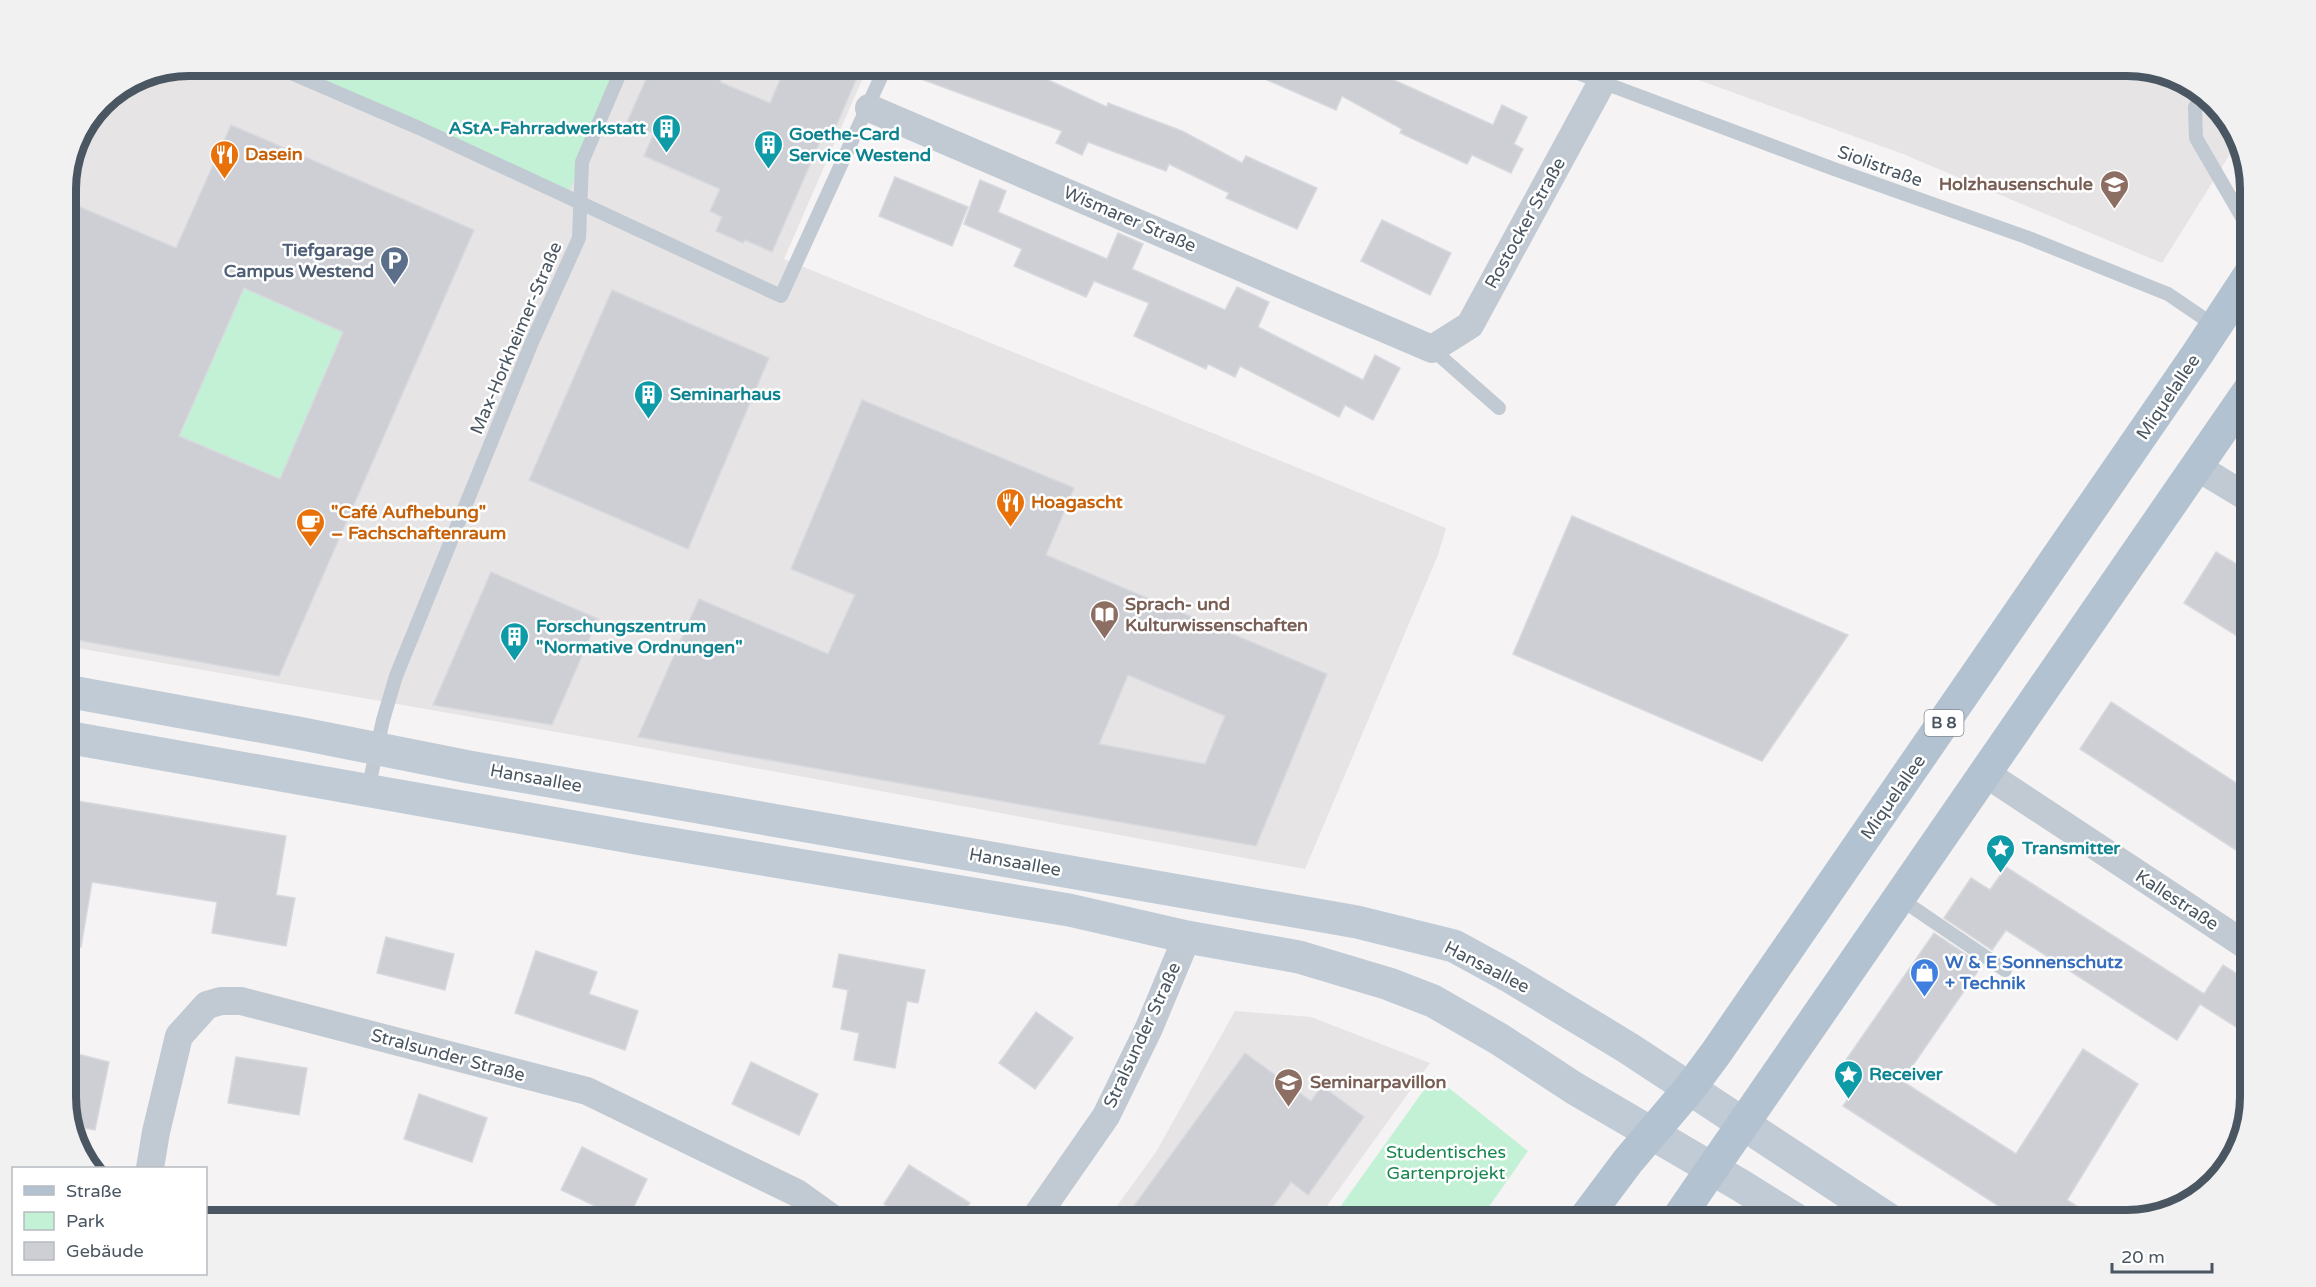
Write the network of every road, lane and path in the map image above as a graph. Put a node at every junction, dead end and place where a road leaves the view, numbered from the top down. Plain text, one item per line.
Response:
1 (1587, 76) edge
2 (300, 77) edge
3 (618, 77) edge
4 (882, 77) edge
5 (1602, 82) junction
6 (2198, 103) edge
7 (869, 108) junction
8 (580, 202) junction
9 (2239, 212) edge
10 (2239, 290) edge
11 (2215, 326) junction
12 (1432, 349) junction
13 (2239, 404) edge
14 (1499, 408) dead end
15 (2196, 466) junction
16 (2239, 492) edge
17 (77, 694) edge
18 (77, 739) edge
19 (376, 749) junction
20 (1985, 773) junction
21 (368, 790) junction
22 (1899, 898) junction
23 (1187, 937) junction
24 (2240, 941) edge
25 (2005, 970) dead end
26 (1690, 1088) junction
27 (1743, 1124) junction
28 (1651, 1133) junction
29 (150, 1167) edge
30 (1712, 1169) junction
31 (821, 1210) edge
32 (1041, 1210) edge
33 (1592, 1210) edge
34 (1684, 1210) edge
35 (1780, 1210) edge
36 (1874, 1210) edge

1 - 5 lane, Siolistraße
2 - 8 lane
3 - 8 lane, Max-Horkheimer-Straße
4 - 7 lane
5 - 11 lane, Siolistraße
5 - 12 street, Rostocker Straße
6 - 9 lane
7 - 8 lane
7 - 12 street, Wismarer Straße
8 - 19 lane, Max-Horkheimer-Straße
10 - 11 main road, Miquelallee / B 8
11 - 26 main road, Miquelallee / B 8
12 - 14 lane
13 - 15 main road
15 - 16 street
15 - 20 main road
17 - 19 main road, Hansaallee
18 - 21 main road, Hansaallee
19 - 21 lane, Max-Horkheimer-Straße
19 - 26 main road, Hansaallee
20 - 22 main road
20 - 24 street, Kallestraße
21 - 23 main road, Hansaallee
22 - 25 lane
22 - 27 main road
23 - 28 main road, Hansaallee
23 - 32 street, Stralsunder Straße
26 - 27 main road, Hansaallee
26 - 28 main road, Miquelallee / B 8
27 - 30 main road
27 - 36 main road, Hansaallee
28 - 30 main road, Hansaallee
28 - 33 main road, Miquelallee / B 8
29 - 31 street, Stralsunder Straße
30 - 34 main road
30 - 35 main road, Hansaallee

